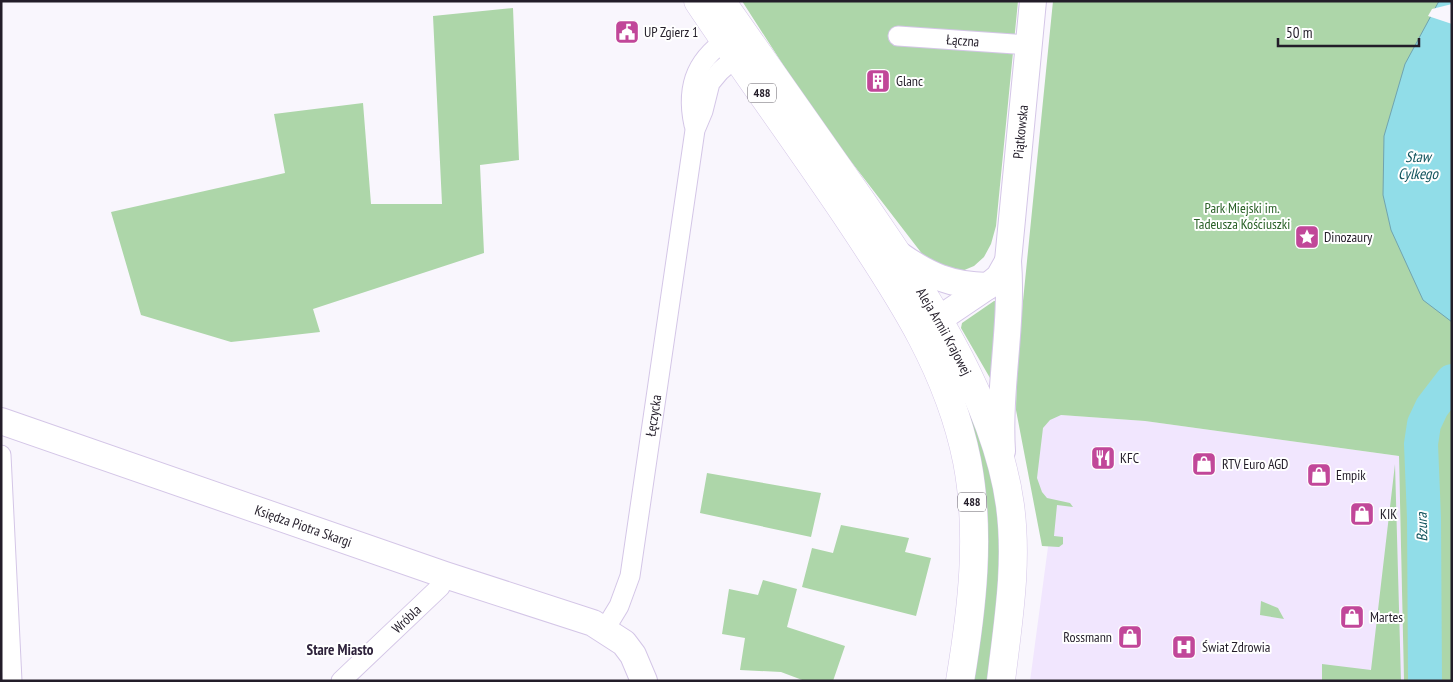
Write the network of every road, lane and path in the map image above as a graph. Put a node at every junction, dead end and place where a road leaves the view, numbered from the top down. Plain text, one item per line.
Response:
1 (698, 1) edge
2 (721, 1) edge
3 (1033, 1) edge
4 (898, 36) dead end
5 (734, 43) junction
6 (1028, 45) junction
7 (898, 254) junction
8 (1008, 261) junction
9 (988, 286) junction
10 (929, 325) junction
11 (1, 421) edge
12 (1, 455) edge
13 (1003, 467) junction
14 (445, 575) junction
15 (605, 629) junction
16 (12, 681) edge
17 (341, 681) edge
18 (644, 681) edge
19 (960, 681) edge
20 (1001, 681) edge

1 - 5 main road, 488
2 - 5 main road, 488
3 - 6 street, Piątkowska
4 - 6 street, Łączna
5 - 7 main road, Aleja Armii Krajowej / 488
5 - 10 main road, Aleja Armii Krajowej / 488
5 - 15 street, Łęczycka
6 - 8 street, Piątkowska
7 - 9 street
7 - 10 main road, Aleja Armii Krajowej / 488
8 - 9 street
8 - 13 street, Piątkowska
9 - 10 street
10 - 13 main road, Aleja Armii Krajowej / 488
10 - 19 main road, Aleja Armii Krajowej / 488
11 - 14 street, Księdza Piotra Skargi
12 - 16 street
13 - 20 main road, Aleja Armii Krajowej / 488
14 - 15 street, Księdza Piotra Skargi
14 - 17 street, Wróbla
15 - 18 street

